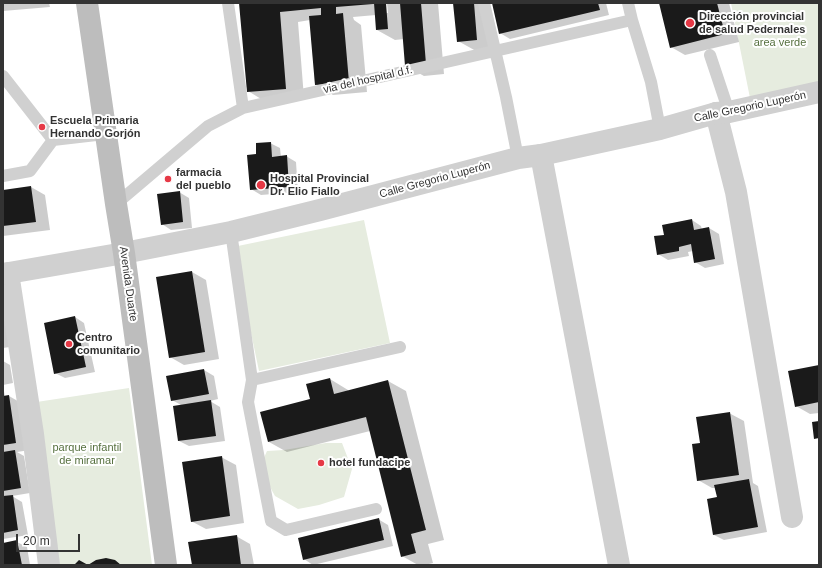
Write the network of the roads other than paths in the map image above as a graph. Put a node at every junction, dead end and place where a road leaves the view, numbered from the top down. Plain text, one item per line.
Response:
1 (87, 3) edge
2 (228, 3) edge
3 (484, 3) edge
4 (628, 3) edge
5 (632, 20) junction
6 (495, 51) junction
7 (710, 55) dead end
8 (3, 76) edge
9 (819, 92) edge
10 (243, 108) junction
11 (722, 113) junction
12 (660, 129) junction
13 (106, 134) junction
14 (53, 140) junction
15 (541, 155) junction
16 (518, 158) junction
17 (3, 176) edge
18 (116, 204) junction
19 (231, 232) junction
20 (124, 253) junction
21 (6, 274) edge
22 (400, 347) dead end
23 (252, 380) junction
24 (376, 509) dead end
25 (792, 517) dead end
26 (49, 565) edge
27 (166, 565) edge
28 (620, 565) edge

1 - 13 main road, Avenida Duarte
2 - 10 lane
3 - 6 lane
4 - 5 lane
5 - 6 lane, via del hospital d.f.
5 - 12 lane
6 - 10 lane, via del hospital d.f.
6 - 16 lane
7 - 11 lane
8 - 14 lane
9 - 11 street, Calle Gregorio Luperón
10 - 18 lane, via del hospital d.f.
11 - 12 street, Calle Gregorio Luperón
11 - 25 street
12 - 15 street, Calle Gregorio Luperón
13 - 14 lane
13 - 18 main road, Avenida Duarte
14 - 17 lane
15 - 16 street, Calle Gregorio Luperón
15 - 28 street
16 - 19 street, Calle Gregorio Luperón
18 - 20 main road, Avenida Duarte
19 - 20 street, Calle Gregorio Luperón
19 - 23 lane
20 - 21 street, Calle Gregorio Luperón
20 - 27 main road, Avenida Duarte
21 - 26 street
22 - 23 lane
23 - 24 lane

